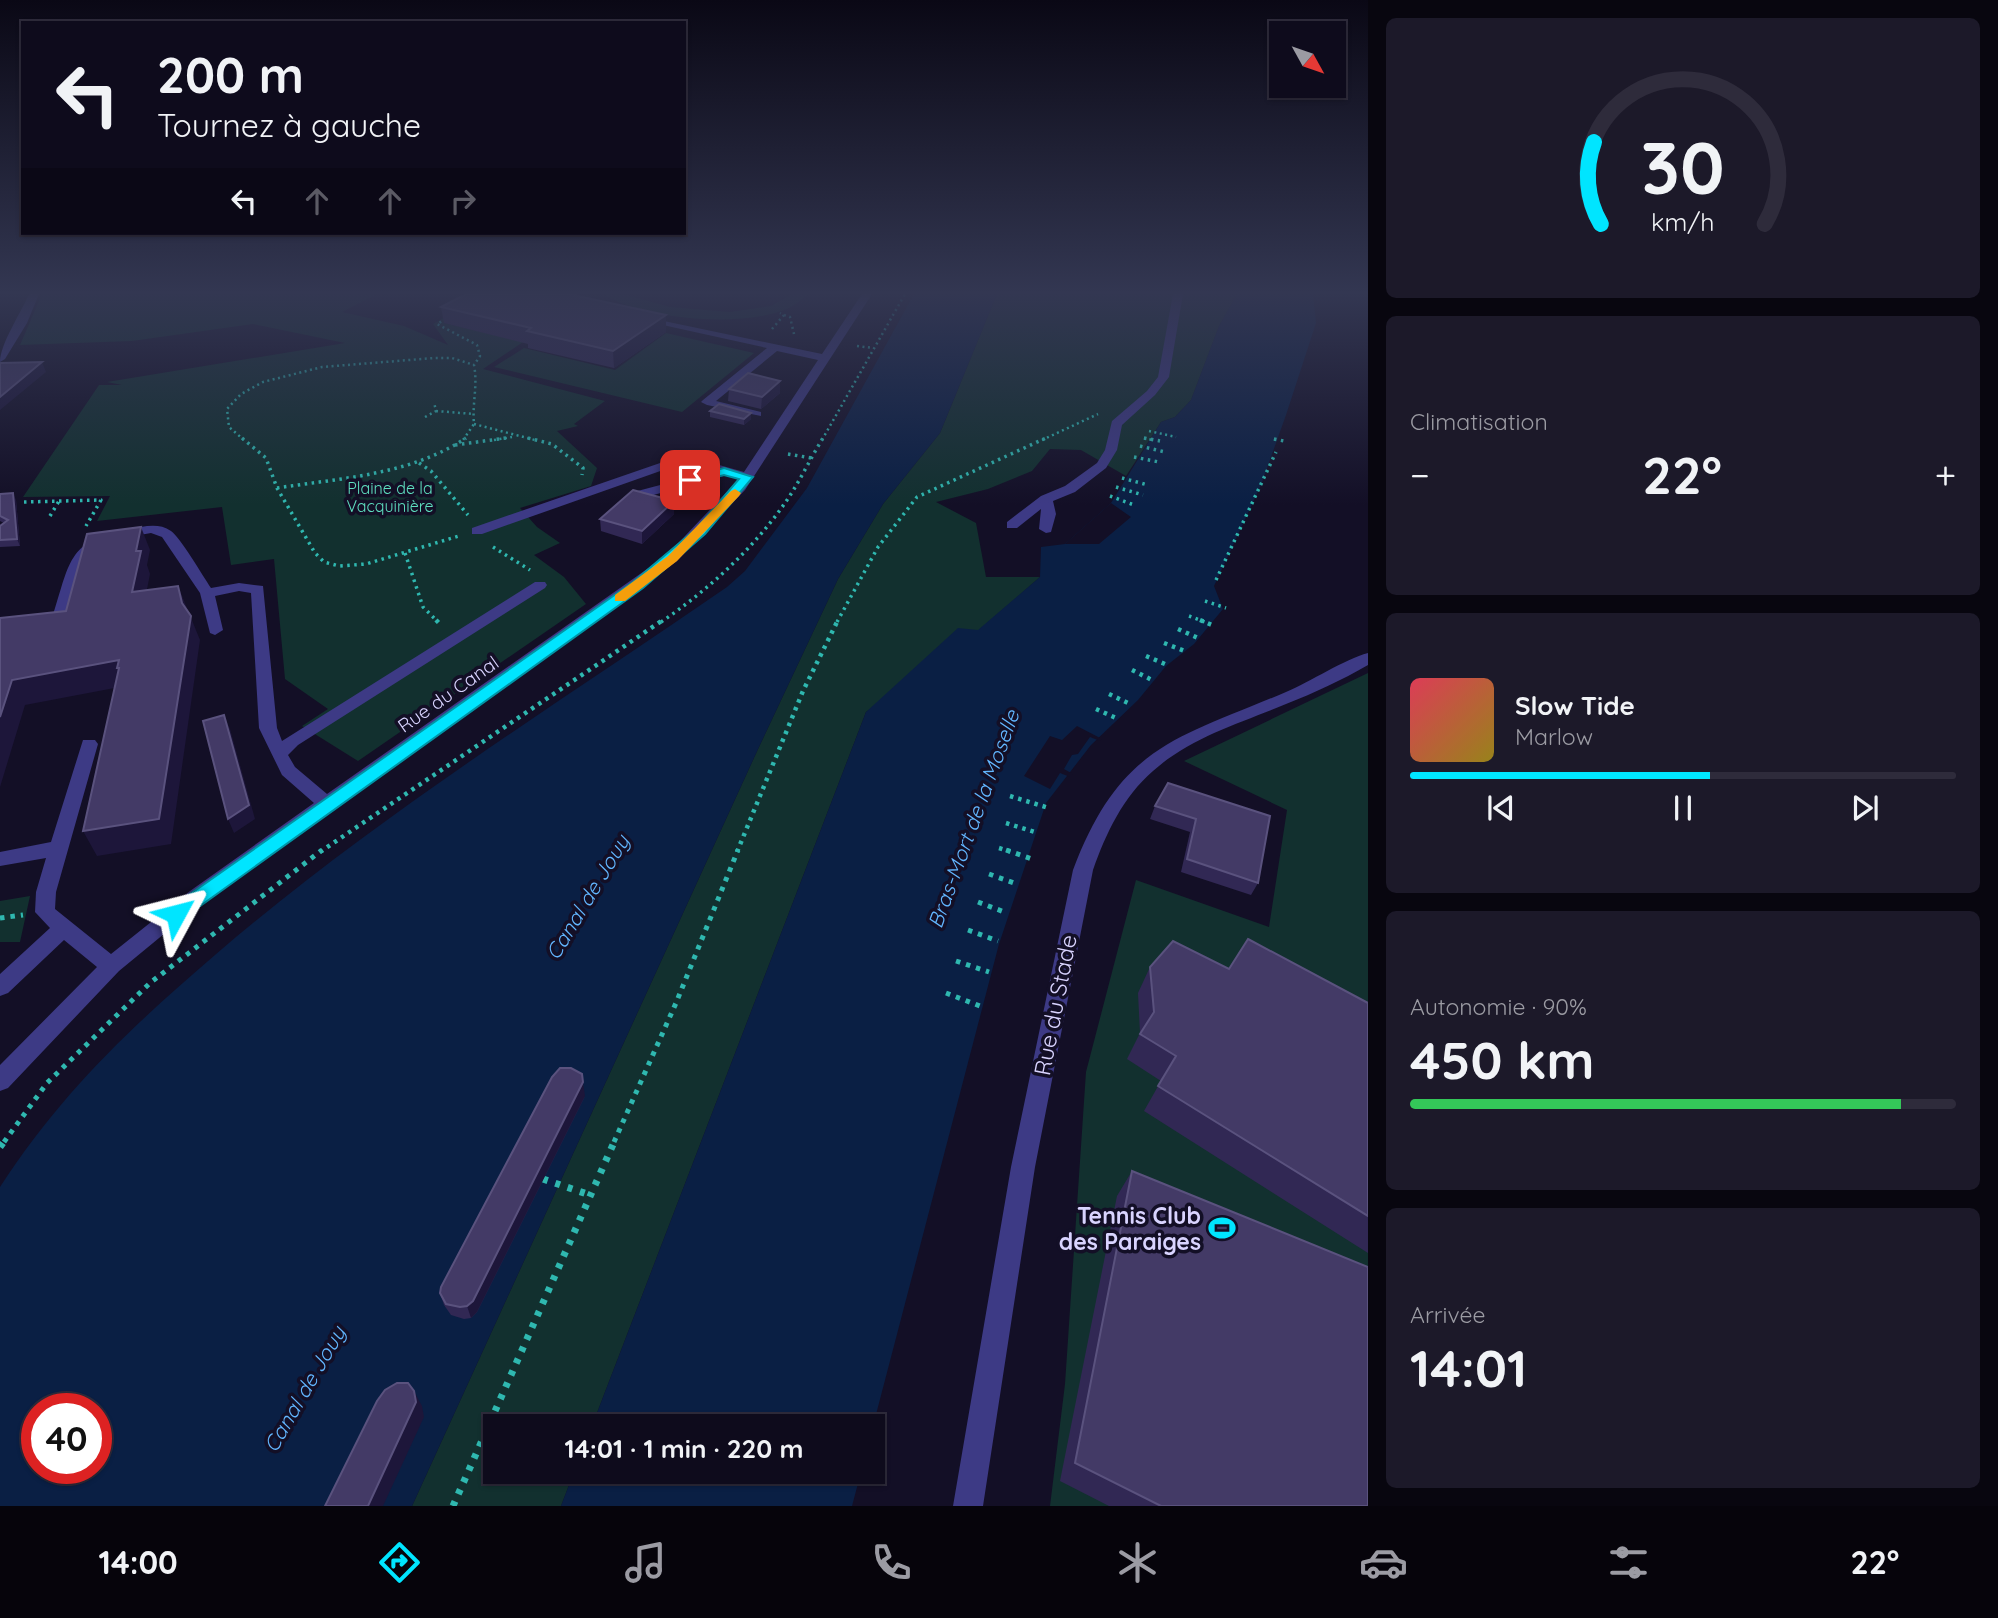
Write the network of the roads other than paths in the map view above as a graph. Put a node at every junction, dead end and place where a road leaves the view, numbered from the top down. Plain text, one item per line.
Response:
1 (754, 364) edge
2 (821, 364) edge
3 (1165, 364) edge
4 (757, 414) edge
5 (724, 472) junction
6 (747, 477) junction
7 (635, 496) edge
8 (1046, 499) junction
9 (1012, 525) dead end
10 (1046, 529) dead end
11 (477, 531) road end
12 (540, 585) dead end
13 (207, 593) junction
14 (60, 618) edge
15 (215, 630) dead end
16 (1368, 658) edge
17 (89, 744) dead end
18 (279, 754) junction
19 (327, 804) junction
20 (59, 848) junction
21 (0, 859) edge
22 (65, 927) junction
23 (112, 965) junction
24 (0, 987) edge
25 (0, 1081) edge
26 (968, 1506) edge

1 - 4 street
2 - 6 street, Rue du Canal
3 - 8 street
5 - 6 street
5 - 7 street
5 - 11 street
6 - 19 street, Rue du Canal
8 - 9 street
8 - 10 street
12 - 18 street
13 - 14 street
13 - 15 street
13 - 18 street
16 - 26 street, Rue du Stade
17 - 20 street
18 - 19 street
19 - 23 street, Rue du Canal
20 - 21 street
20 - 22 street
22 - 23 street
22 - 24 street
23 - 25 street, Rue du Canal

